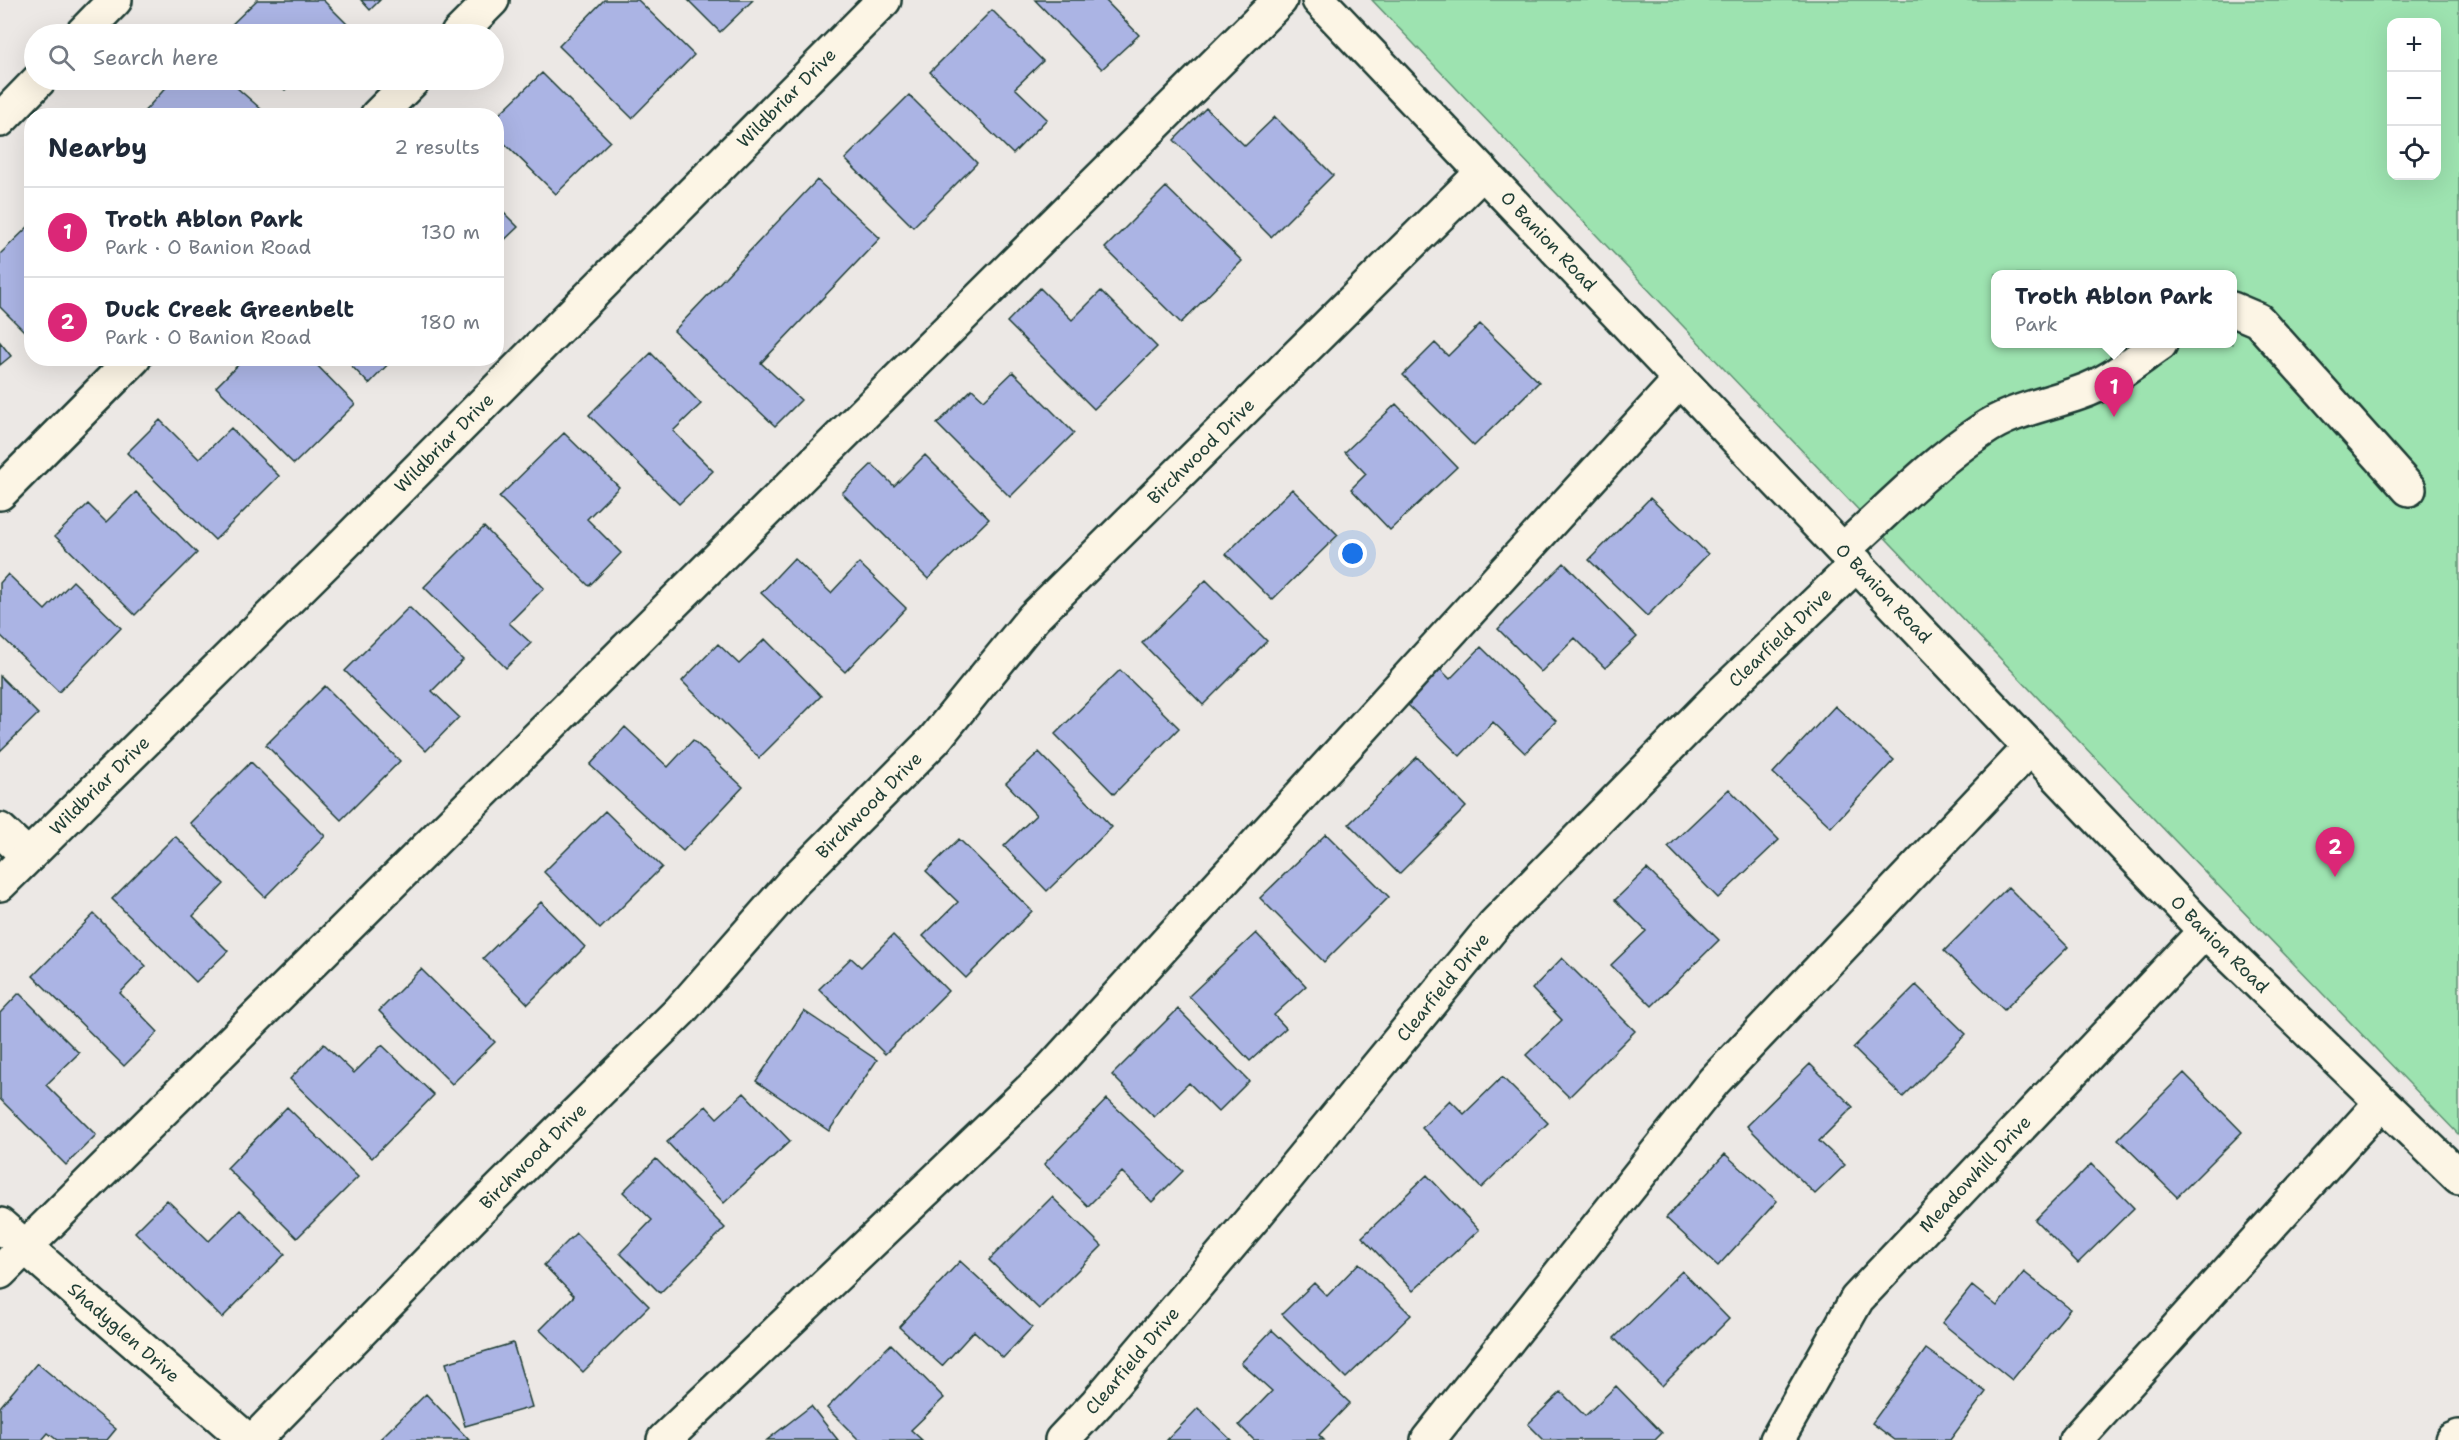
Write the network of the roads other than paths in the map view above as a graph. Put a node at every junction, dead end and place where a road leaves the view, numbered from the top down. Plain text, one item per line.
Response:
1 (115, 0) edge
2 (492, 0) edge
3 (884, 0) edge
4 (1280, 0) edge
5 (1319, 0) edge
6 (92, 24) edge
7 (468, 24) edge
8 (29, 90) edge
9 (403, 90) edge
10 (385, 108) edge
11 (0, 120) edge
12 (1483, 172) junction
13 (2237, 311) edge
14 (2154, 348) edge
15 (127, 366) edge
16 (1680, 380) junction
17 (2409, 489) dead end
18 (0, 493) edge
19 (1850, 557) junction
20 (2030, 748) junction
21 (0, 831) edge
22 (28, 856) junction
23 (0, 884) edge
24 (2205, 931) junction
25 (2382, 1103) junction
26 (2459, 1177) edge
27 (0, 1225) edge
28 (25, 1246) junction
29 (0, 1272) edge
30 (2459, 1437) edge
31 (247, 1440) edge
32 (254, 1440) edge
33 (664, 1440) edge
34 (1062, 1440) edge
35 (1428, 1440) edge
36 (1776, 1440) edge
37 (2076, 1440) edge
38 (2452, 1440) edge

1 - 6 street
2 - 7 street
3 - 22 street, Wildbriar Drive
4 - 28 street
5 - 12 street, O Banion Road
8 - 11 street
9 - 10 street
12 - 16 street, O Banion Road
12 - 32 street, Birchwood Drive
13 - 17 street
14 - 19 street, Clearfield Drive
15 - 18 street
16 - 19 street, O Banion Road
16 - 33 street
19 - 20 street, O Banion Road
19 - 34 street, Clearfield Drive
20 - 24 street, O Banion Road
20 - 35 street
21 - 22 street
22 - 23 street, Wildbriar Drive
24 - 25 street, O Banion Road
24 - 36 street, Meadowhill Drive
25 - 26 street, O Banion Road
25 - 37 street
27 - 28 street, Shadyglen Drive
28 - 29 street
28 - 31 street, Shadyglen Drive
30 - 38 street

